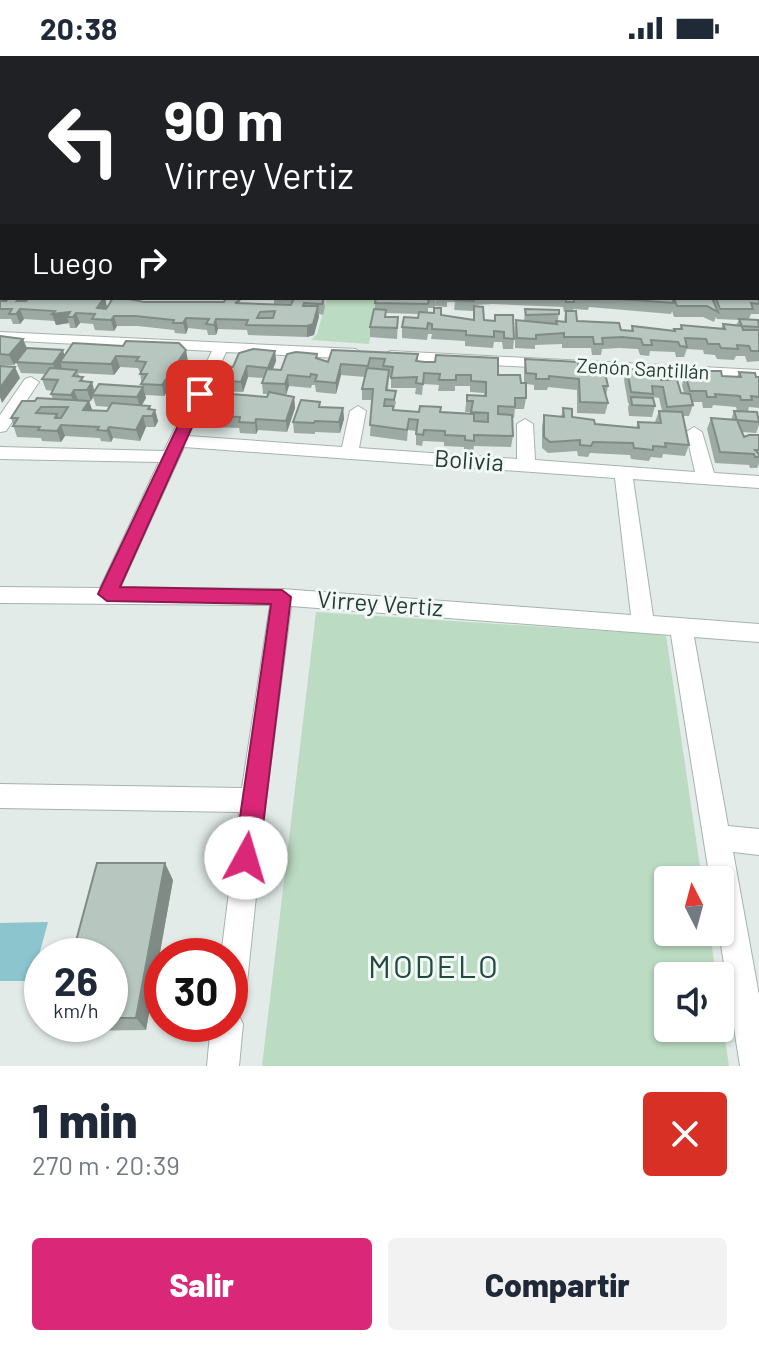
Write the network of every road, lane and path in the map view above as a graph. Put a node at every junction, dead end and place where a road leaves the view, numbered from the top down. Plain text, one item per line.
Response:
1 (0, 336) edge
2 (221, 347) junction
3 (759, 375) edge
4 (31, 382) dead end
5 (358, 411) dead end
6 (525, 424) dead end
7 (0, 427) edge
8 (694, 432) dead end
9 (175, 449) junction
10 (0, 453) edge
11 (349, 453) junction
12 (526, 465) junction
13 (623, 472) junction
14 (706, 478) junction
15 (759, 482) edge
16 (107, 594) junction
17 (0, 595) edge
18 (282, 597) junction
19 (643, 625) junction
20 (681, 627) junction
21 (759, 633) edge
22 (0, 796) edge
23 (253, 800) junction
24 (718, 838) junction
25 (759, 842) edge
26 (237, 938) edge
27 (225, 1042) edge
28 (223, 1066) edge
29 (756, 1066) edge

1 - 2 street, Zenón Santillán
2 - 3 street, Zenón Santillán
2 - 9 street
4 - 7 street
5 - 11 street
6 - 12 street
8 - 14 street
9 - 10 street, Bolivia
9 - 11 street, Bolivia
9 - 16 street
11 - 12 street, Bolivia
12 - 13 street, Bolivia
13 - 14 street, Bolivia
13 - 19 street
14 - 15 street, Bolivia
16 - 17 street, Virrey Vertiz
16 - 18 street, Virrey Vertiz
18 - 19 street, Virrey Vertiz
18 - 23 street
19 - 20 street, Virrey Vertiz
20 - 21 street, Virrey Vertiz
20 - 24 street
22 - 23 street
23 - 26 street
24 - 25 street
24 - 29 street
27 - 28 street

